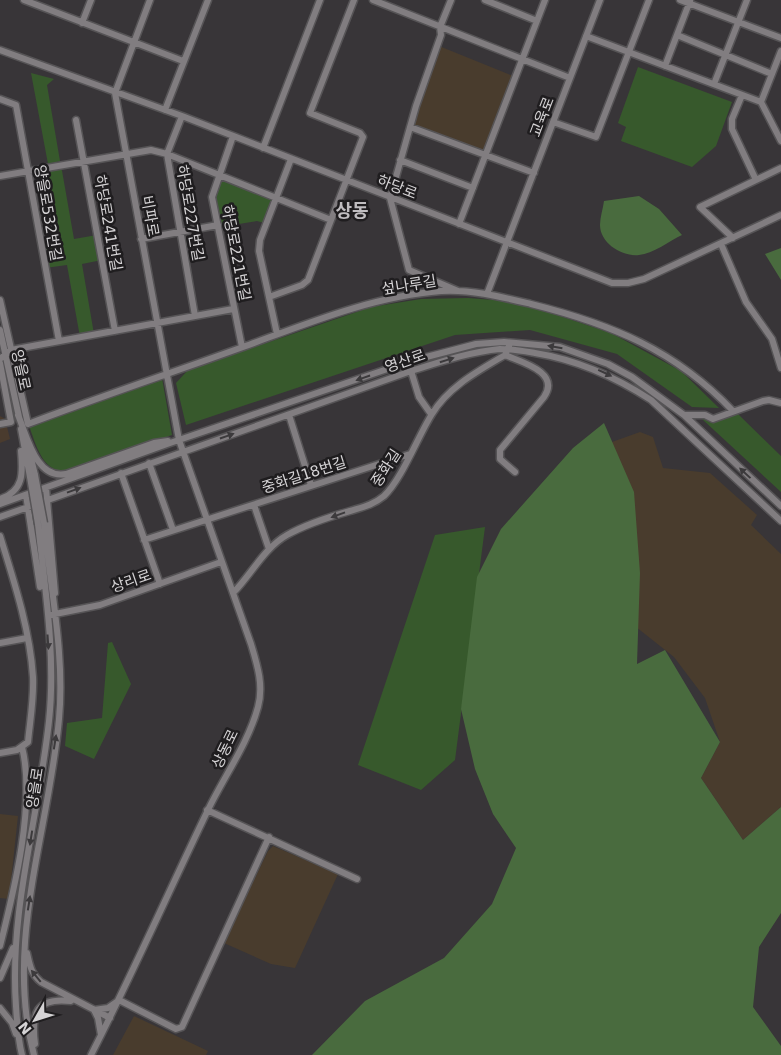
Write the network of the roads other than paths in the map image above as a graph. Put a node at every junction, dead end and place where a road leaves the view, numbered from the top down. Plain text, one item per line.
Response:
1 (24, 0) edge
2 (91, 0) edge
3 (150, 0) edge
4 (208, 0) edge
5 (320, 0) edge
6 (354, 0) edge
7 (373, 0) edge
8 (451, 0) edge
9 (485, 0) edge
10 (545, 0) edge
11 (600, 0) edge
12 (649, 0) edge
13 (680, 0) edge
14 (747, 0) edge
15 (383, 2) edge
16 (689, 2) edge
17 (537, 21) junction
18 (82, 22) junction
19 (738, 22) junction
20 (440, 27) junction
21 (677, 35) junction
22 (586, 36) junction
23 (781, 38) edge
24 (134, 42) junction
25 (0, 50) edge
26 (781, 51) edge
27 (629, 52) junction
28 (725, 55) junction
29 (522, 59) junction
30 (184, 61) junction
31 (665, 66) junction
32 (772, 74) junction
33 (570, 78) junction
34 (714, 84) junction
35 (115, 93) junction
36 (742, 94) junction
37 (0, 100) edge
38 (761, 102) junction
39 (165, 110) junction
40 (182, 116) junction
41 (76, 120) dead end
42 (553, 122) junction
43 (410, 127) junction
44 (233, 136) junction
45 (781, 141) edge
46 (263, 148) junction
47 (126, 154) junction
48 (167, 154) junction
49 (485, 155) junction
50 (291, 159) junction
51 (400, 160) junction
52 (84, 161) junction
53 (781, 168) edge
54 (28, 171) junction
55 (534, 173) junction
56 (219, 175) junction
57 (0, 176) edge
58 (756, 180) junction
59 (346, 181) junction
60 (473, 188) junction
61 (390, 198) junction
62 (276, 199) junction
63 (781, 215) edge
64 (331, 220) junction
65 (459, 224) junction
66 (218, 225) junction
67 (180, 232) junction
68 (733, 238) junction
69 (141, 239) junction
70 (507, 243) junction
71 (721, 244) junction
72 (460, 293) junction
73 (487, 294) junction
74 (269, 297) junction
75 (0, 300) edge
76 (233, 308) junction
77 (194, 316) junction
78 (156, 323) junction
79 (0, 330) edge
80 (115, 331) junction
81 (277, 334) junction
82 (59, 341) junction
83 (242, 347) junction
84 (507, 349) junction
85 (11, 350) junction
86 (2, 358) edge
87 (0, 363) edge
88 (781, 368) edge
89 (167, 372) junction
90 (411, 372) junction
91 (781, 403) edge
92 (733, 411) junction
93 (431, 414) junction
94 (18, 415) junction
95 (289, 415) junction
96 (684, 415) junction
97 (0, 419) edge
98 (11, 422) junction
99 (0, 424) edge
100 (180, 440) junction
101 (182, 451) junction
102 (410, 454) junction
103 (150, 463) junction
104 (516, 472) dead end
105 (121, 473) junction
106 (311, 485) junction
107 (46, 488) junction
108 (26, 495) junction
109 (0, 499) edge
110 (48, 500) junction
111 (0, 504) edge
112 (254, 504) junction
113 (781, 506) edge
114 (28, 507) junction
115 (0, 517) edge
116 (207, 520) junction
117 (781, 521) edge
118 (41, 524) junction
119 (173, 530) junction
120 (0, 536) edge
121 (144, 540) junction
122 (269, 549) junction
123 (221, 562) junction
124 (160, 584) junction
125 (233, 593) junction
126 (54, 614) junction
127 (46, 615) junction
128 (27, 638) junction
129 (0, 643) edge
130 (22, 748) junction
131 (0, 753) edge
132 (207, 810) junction
133 (269, 837) junction
134 (357, 879) dead end
135 (20, 907) junction
136 (27, 920) junction
137 (0, 946) edge
138 (0, 978) edge
139 (119, 1000) junction
140 (76, 1002) junction
141 (0, 1008) edge
142 (94, 1010) junction
143 (110, 1018) junction
144 (101, 1036) junction
145 (22, 1053) edge
146 (36, 1055) edge
147 (91, 1055) edge

1 - 18 street
2 - 18 street
3 - 24 street
4 - 30 street
5 - 46 street
6 - 59 street
7 - 15 street
8 - 20 street
9 - 17 street
10 - 17 street
11 - 22 street, 교육로
12 - 27 street
13 - 16 street
14 - 19 street
15 - 20 street
16 - 19 street
16 - 21 street
17 - 29 street
18 - 24 street
19 - 23 street
19 - 28 street
20 - 29 street
20 - 43 street
21 - 28 street
21 - 31 street
22 - 27 street
22 - 33 street, 교육로
24 - 30 street
24 - 35 street
25 - 35 street, 하당로
26 - 32 street
27 - 31 street
27 - 42 street
28 - 32 street
28 - 34 street
29 - 33 street
29 - 49 street
30 - 39 street
31 - 34 street
32 - 38 street
33 - 42 street, 교육로
34 - 36 street
35 - 39 street, 하당로
35 - 47 street, 비파로
36 - 38 street
36 - 58 street
37 - 54 street, 양을로532번길
38 - 45 street
39 - 40 street, 하당로
40 - 44 street, 하당로
40 - 48 street, 하당로227번길
41 - 52 street, 하당로241번길
42 - 55 street, 교육로
43 - 49 street
43 - 51 street
44 - 46 street, 하당로
44 - 56 street, 하당로221번길
46 - 50 street, 하당로
47 - 48 street
47 - 52 street
47 - 69 street, 비파로
48 - 56 street
48 - 67 street, 하당로227번길
49 - 55 street
49 - 60 street
50 - 59 street, 하당로
50 - 62 street
51 - 60 street
51 - 61 street
52 - 54 street
52 - 80 street, 하당로241번길
53 - 58 street
54 - 57 street
54 - 82 street, 양을로532번길
55 - 70 street, 교육로
56 - 62 street
56 - 66 street, 하당로221번길
58 - 68 street
59 - 61 street, 하당로
59 - 64 street
60 - 65 street
61 - 65 street, 하당로
61 - 72 street
62 - 64 street
62 - 74 street
63 - 68 street, 하당로
64 - 74 street
65 - 70 street, 하당로
66 - 67 street
66 - 76 street, 하당로221번길
67 - 69 street
67 - 77 street, 하당로227번길
68 - 71 street, 하당로
69 - 78 street, 비파로
70 - 71 street, 하당로
70 - 73 street, 교육로
71 - 88 street
72 - 73 street, 섶나루길
72 - 81 street, 섶나루길
73 - 92 street, 섶나루길
74 - 81 street
75 - 85 street
76 - 77 street
76 - 83 street, 하당로221번길
77 - 78 street
78 - 80 street
78 - 89 street, 비파로
79 - 86 street, 양을로
80 - 82 street
81 - 83 street, 섶나루길
82 - 85 street
83 - 89 street, 섶나루길
90 -> 84 street, 영산로
84 - 93 street, 중화길
96 -> 84 street, 영산로
84 -> 100 street, 영산로
84 - 104 street
84 -> 117 street, 영산로
85 - 86 street
85 - 89 street, 섶나루길
86 - 94 street, 양을로
87 - 98 street
89 - 100 street, 비파로
90 - 93 street
90 - 95 street, 영산로
91 - 92 street
92 - 96 street
93 - 102 street, 중화길
94 - 100 street
94 - 109 street
94 - 118 street, 양을로, bridge
101 -> 95 street, 영산로
95 - 106 street
113 -> 96 street, 영산로
97 - 98 street
98 - 99 street
100 - 101 street, 상동로
100 - 107 street, 영산로
101 - 103 street, 영산로
101 - 116 street, 상동로
102 - 106 street, 중화길18번길
102 -> 122 street, 중화길
103 - 105 street, 영산로
103 - 119 street
110 -> 105 street, 영산로
105 - 121 street
106 - 112 street, 중화길18번길
107 - 108 street, 영산로
107 - 110 street
108 - 111 street, 영산로
108 - 114 street
110 - 114 street, 영산로
110 - 126 street
112 - 116 street, 중화길18번길
112 - 122 street
114 - 115 street, 영산로
114 - 127 street
116 - 119 street, 중화길18번길
116 - 123 street, 상동로
118 - 126 street, 양을로
118 - 127 street, 양을로
119 - 121 street, 중화길18번길
120 - 128 street
121 - 124 street
122 - 125 street, 중화길
123 - 124 street, 상리로
123 - 125 street, 상동로
124 - 126 street, 상리로
125 - 132 street, 상동로
126 - 127 street, 상리로
136 -> 126 street, 양을로
127 -> 135 street, 양을로
128 - 129 street
128 - 130 street
130 - 131 street
130 - 137 street
132 - 133 street
132 - 139 street, 상동로
133 - 134 street
133 - 139 street
135 - 138 street
135 - 145 street, 양을로
140 -> 136 street
136 - 146 street, 양을로
139 - 142 street
139 - 143 street, 상동로
140 - 142 street
140 - 146 street
141 - 145 street
142 - 143 street
142 - 144 street
143 - 144 street, 상동로
144 - 147 street, 상동로

